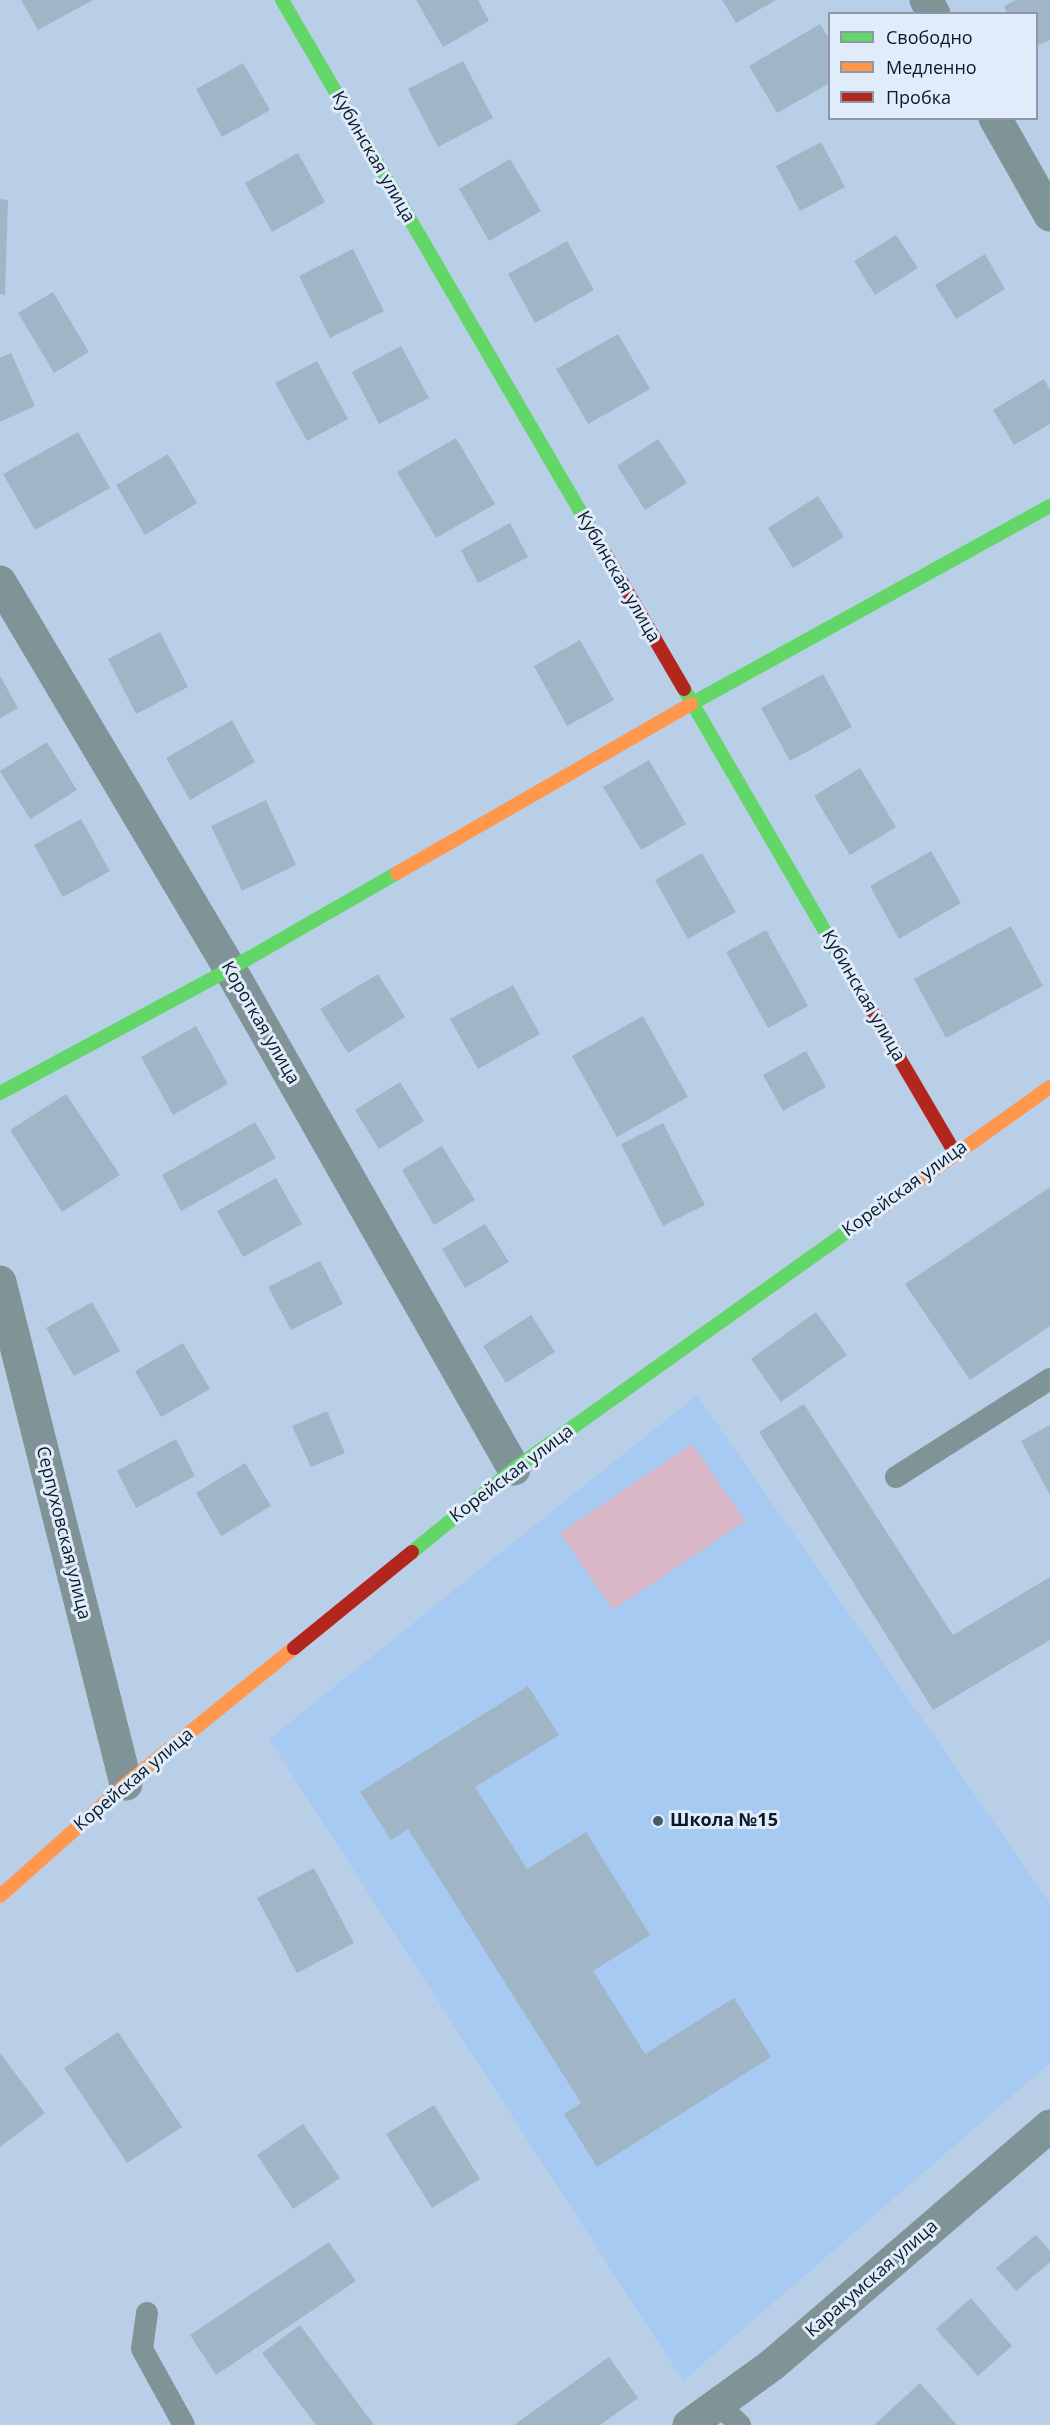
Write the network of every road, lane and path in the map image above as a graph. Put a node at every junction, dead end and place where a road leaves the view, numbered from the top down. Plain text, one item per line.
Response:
1 (282, 0) edge
2 (996, 120) edge
3 (1050, 214) edge
4 (1050, 506) edge
5 (0, 582) edge
6 (692, 704) junction
7 (230, 969) junction
8 (1050, 1087) edge
9 (0, 1094) edge
10 (955, 1153) junction
11 (0, 1282) edge
12 (1050, 1379) edge
13 (514, 1469) junction
14 (896, 1477) dead end
15 (126, 1784) junction
16 (0, 1896) edge
17 (1050, 2126) edge
18 (147, 2313) dead end
19 (729, 2414) edge
20 (184, 2425) edge
21 (689, 2425) edge

1 - 6 street, Кубинская улица
2 - 3 street
4 - 6 street
5 - 7 street, Короткая улица
6 - 7 street
6 - 10 street, Кубинская улица
7 - 9 street
7 - 13 street, Короткая улица
8 - 10 street, Корейская улица
10 - 13 street, Корейская улица
11 - 15 street, Серпуховская улица
12 - 14 lane
13 - 15 street, Корейская улица
15 - 16 street, Корейская улица
17 - 19 street, Каракумская улица
18 - 20 lane
19 - 21 street, Каракумская улица

